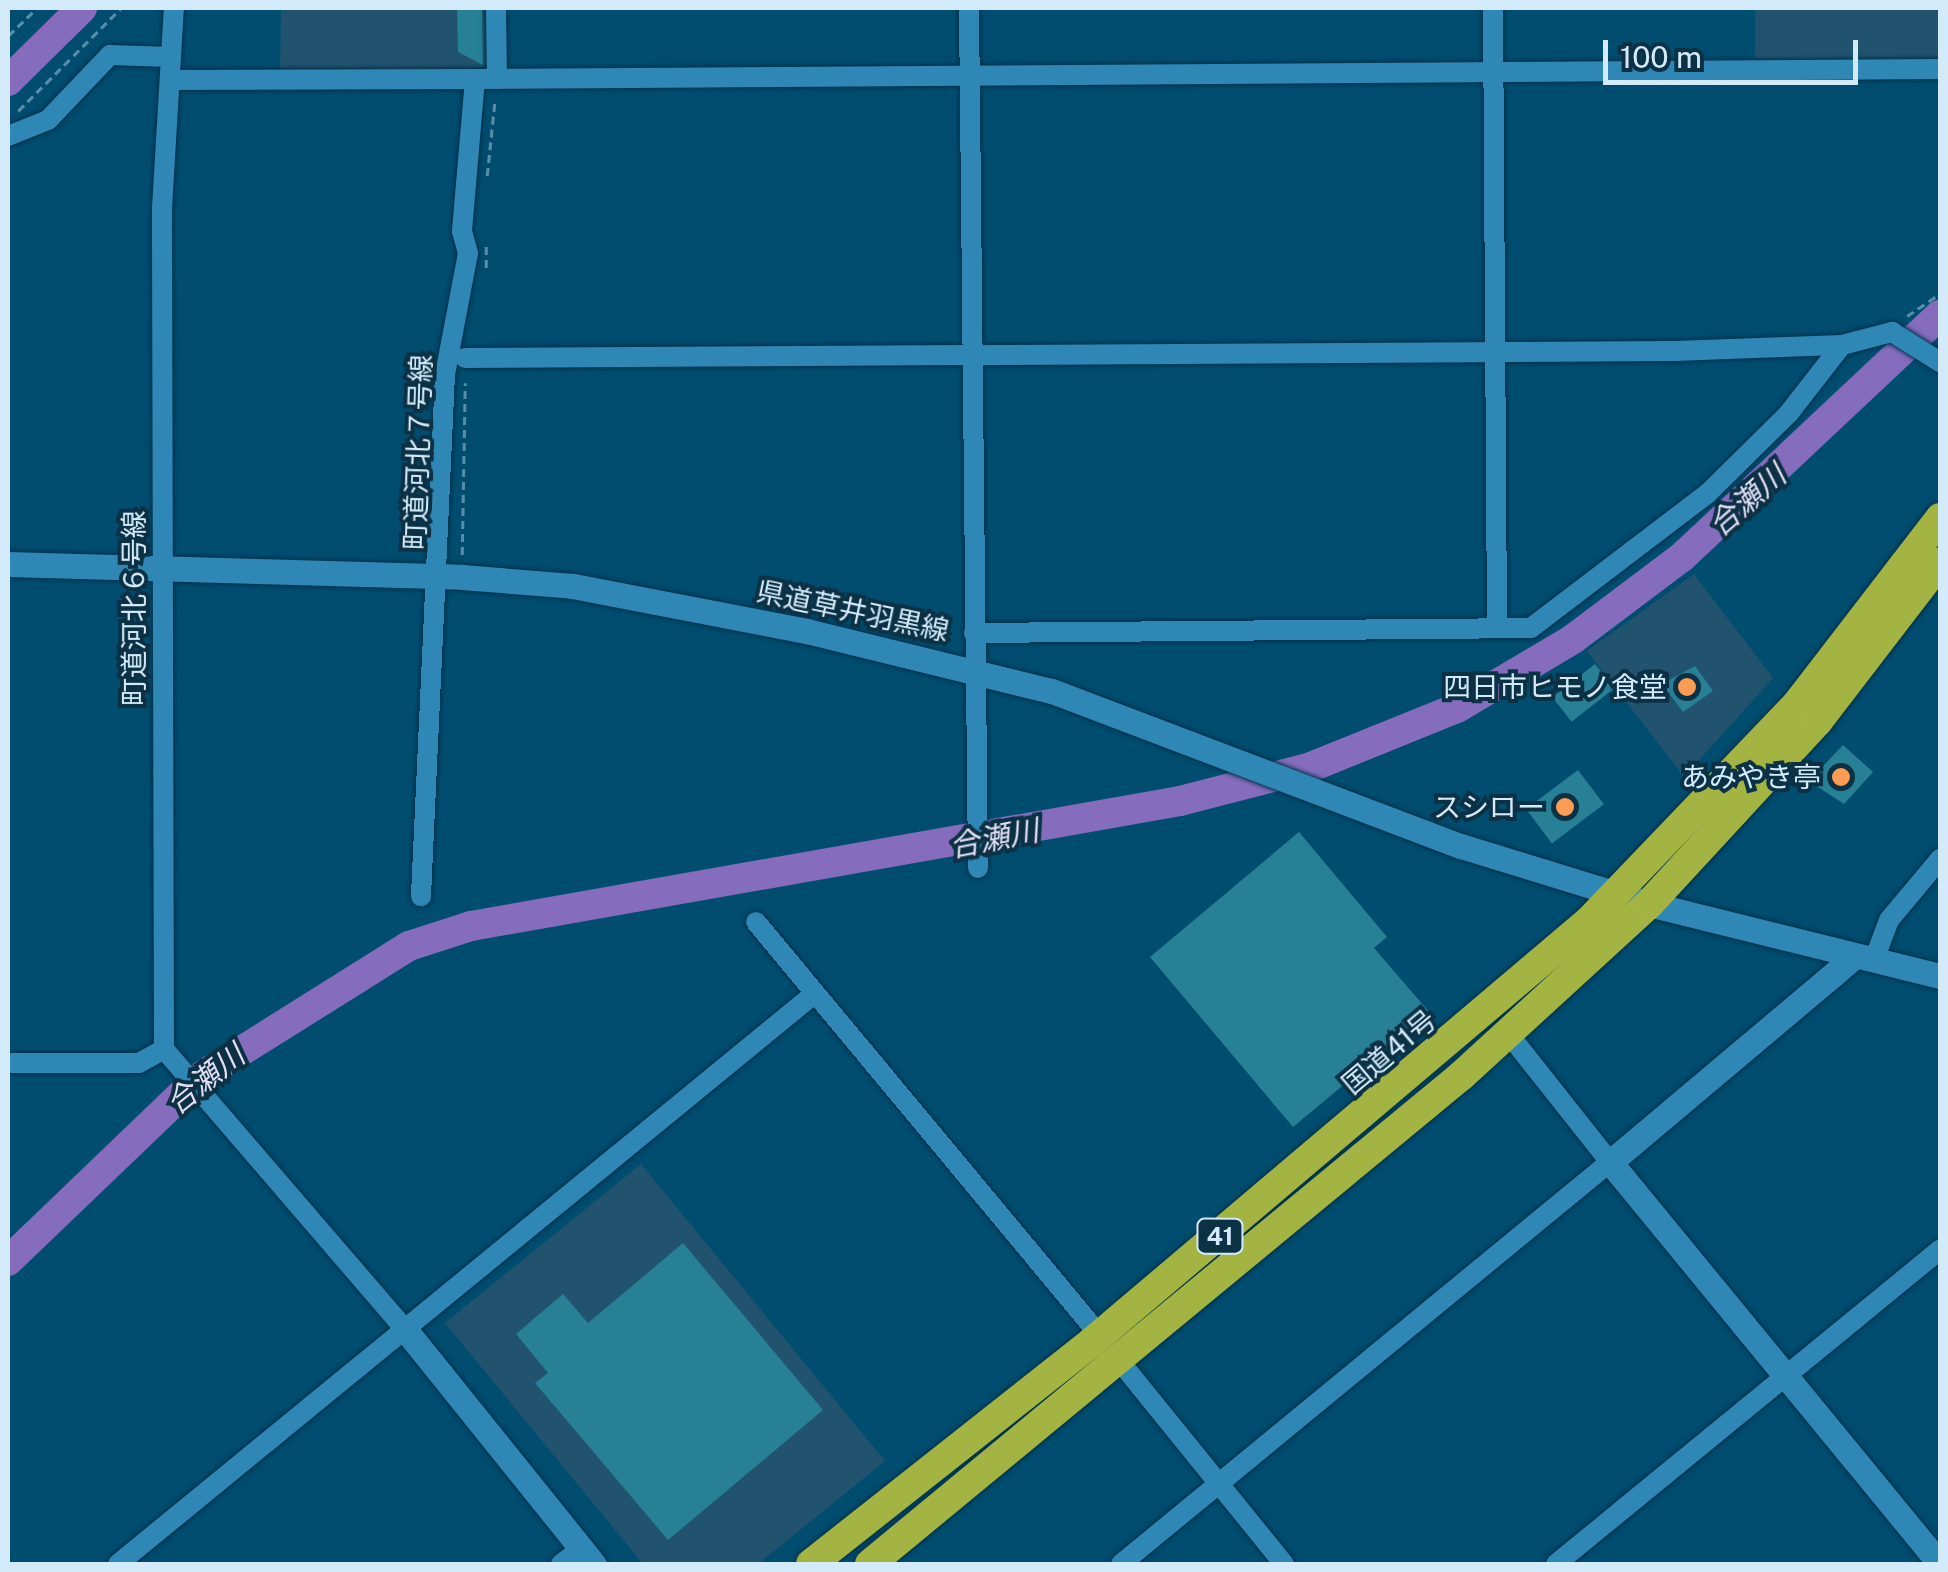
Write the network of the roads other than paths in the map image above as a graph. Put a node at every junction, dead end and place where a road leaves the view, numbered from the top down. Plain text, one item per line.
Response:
1 (174, 8) edge
2 (496, 8) edge
3 (970, 8) edge
4 (1492, 8) edge
5 (171, 58) junction
6 (1940, 69) edge
7 (1493, 73) junction
8 (970, 76) junction
9 (475, 79) junction
10 (497, 79) junction
11 (170, 80) junction
12 (8, 136) edge
13 (1842, 345) junction
14 (1494, 353) junction
15 (972, 354) junction
16 (1932, 356) edge
17 (465, 358) road end
18 (1940, 518) edge
19 (1940, 562) edge
20 (8, 564) edge
21 (163, 567) junction
22 (452, 576) junction
23 (1497, 628) junction
24 (1873, 631) junction
25 (974, 633) junction
26 (975, 669) junction
27 (1940, 858) edge
28 (978, 868) dead end
29 (1617, 894) junction
30 (421, 896) dead end
31 (1649, 904) junction
32 (756, 922) dead end
33 (1865, 958) junction
34 (1940, 976) edge
35 (812, 996) junction
36 (1506, 1031) junction
37 (164, 1048) junction
38 (8, 1064) edge
39 (1610, 1162) junction
40 (1940, 1250) edge
41 (1092, 1326) dead end
42 (408, 1334) junction
43 (1126, 1369) dead end
44 (1784, 1375) junction
45 (1218, 1484) junction
46 (579, 1559) edge
47 (118, 1564) edge
48 (812, 1564) edge
49 (870, 1564) edge
50 (1121, 1564) edge
51 (1284, 1564) edge
52 (1556, 1564) edge
53 (1940, 1564) edge

1 - 5 street, 町道河北６号線
2 - 10 street
3 - 8 street
4 - 7 street
5 - 11 street, 町道河北６号線
5 - 12 street
6 - 7 street
7 - 8 street
7 - 14 street
8 - 10 street
8 - 15 street
9 - 10 street
9 - 11 street
9 - 22 street, 町道河北７号線
11 - 21 street, 町道河北６号線
13 - 14 street
13 - 16 street
13 - 23 street
14 - 15 street
14 - 23 street
15 - 17 street
15 - 25 street
18 - 24 highway, 国道41号 / 41
19 - 24 highway, 国道41号 / 41
20 - 21 main road, 県道草井羽黒線
21 - 22 main road, 県道草井羽黒線
21 - 37 street, 町道河北６号線
22 - 26 main road, 県道草井羽黒線
22 - 30 street, 町道河北７号線
23 - 25 street
24 - 29 highway, 国道41号 / 41
24 - 31 highway, 国道41号 / 41
25 - 26 street
26 - 28 street
26 - 29 main road, 県道草井羽黒線
27 - 33 street
29 - 31 main road, 県道草井羽黒線
29 - 48 highway, 国道41号 / 41
31 - 33 main road, 県道草井羽黒線
31 - 36 highway, 国道41号 / 41
32 - 35 street
33 - 34 main road, 県道草井羽黒線
33 - 39 main road
35 - 41 street
35 - 42 street
36 - 39 street
36 - 49 highway, 国道41号 / 41
37 - 38 street
37 - 42 street
39 - 44 main road
39 - 45 street
40 - 44 street
42 - 46 main road
42 - 47 street
43 - 45 street
44 - 52 street
44 - 53 main road
45 - 50 street
45 - 51 street

